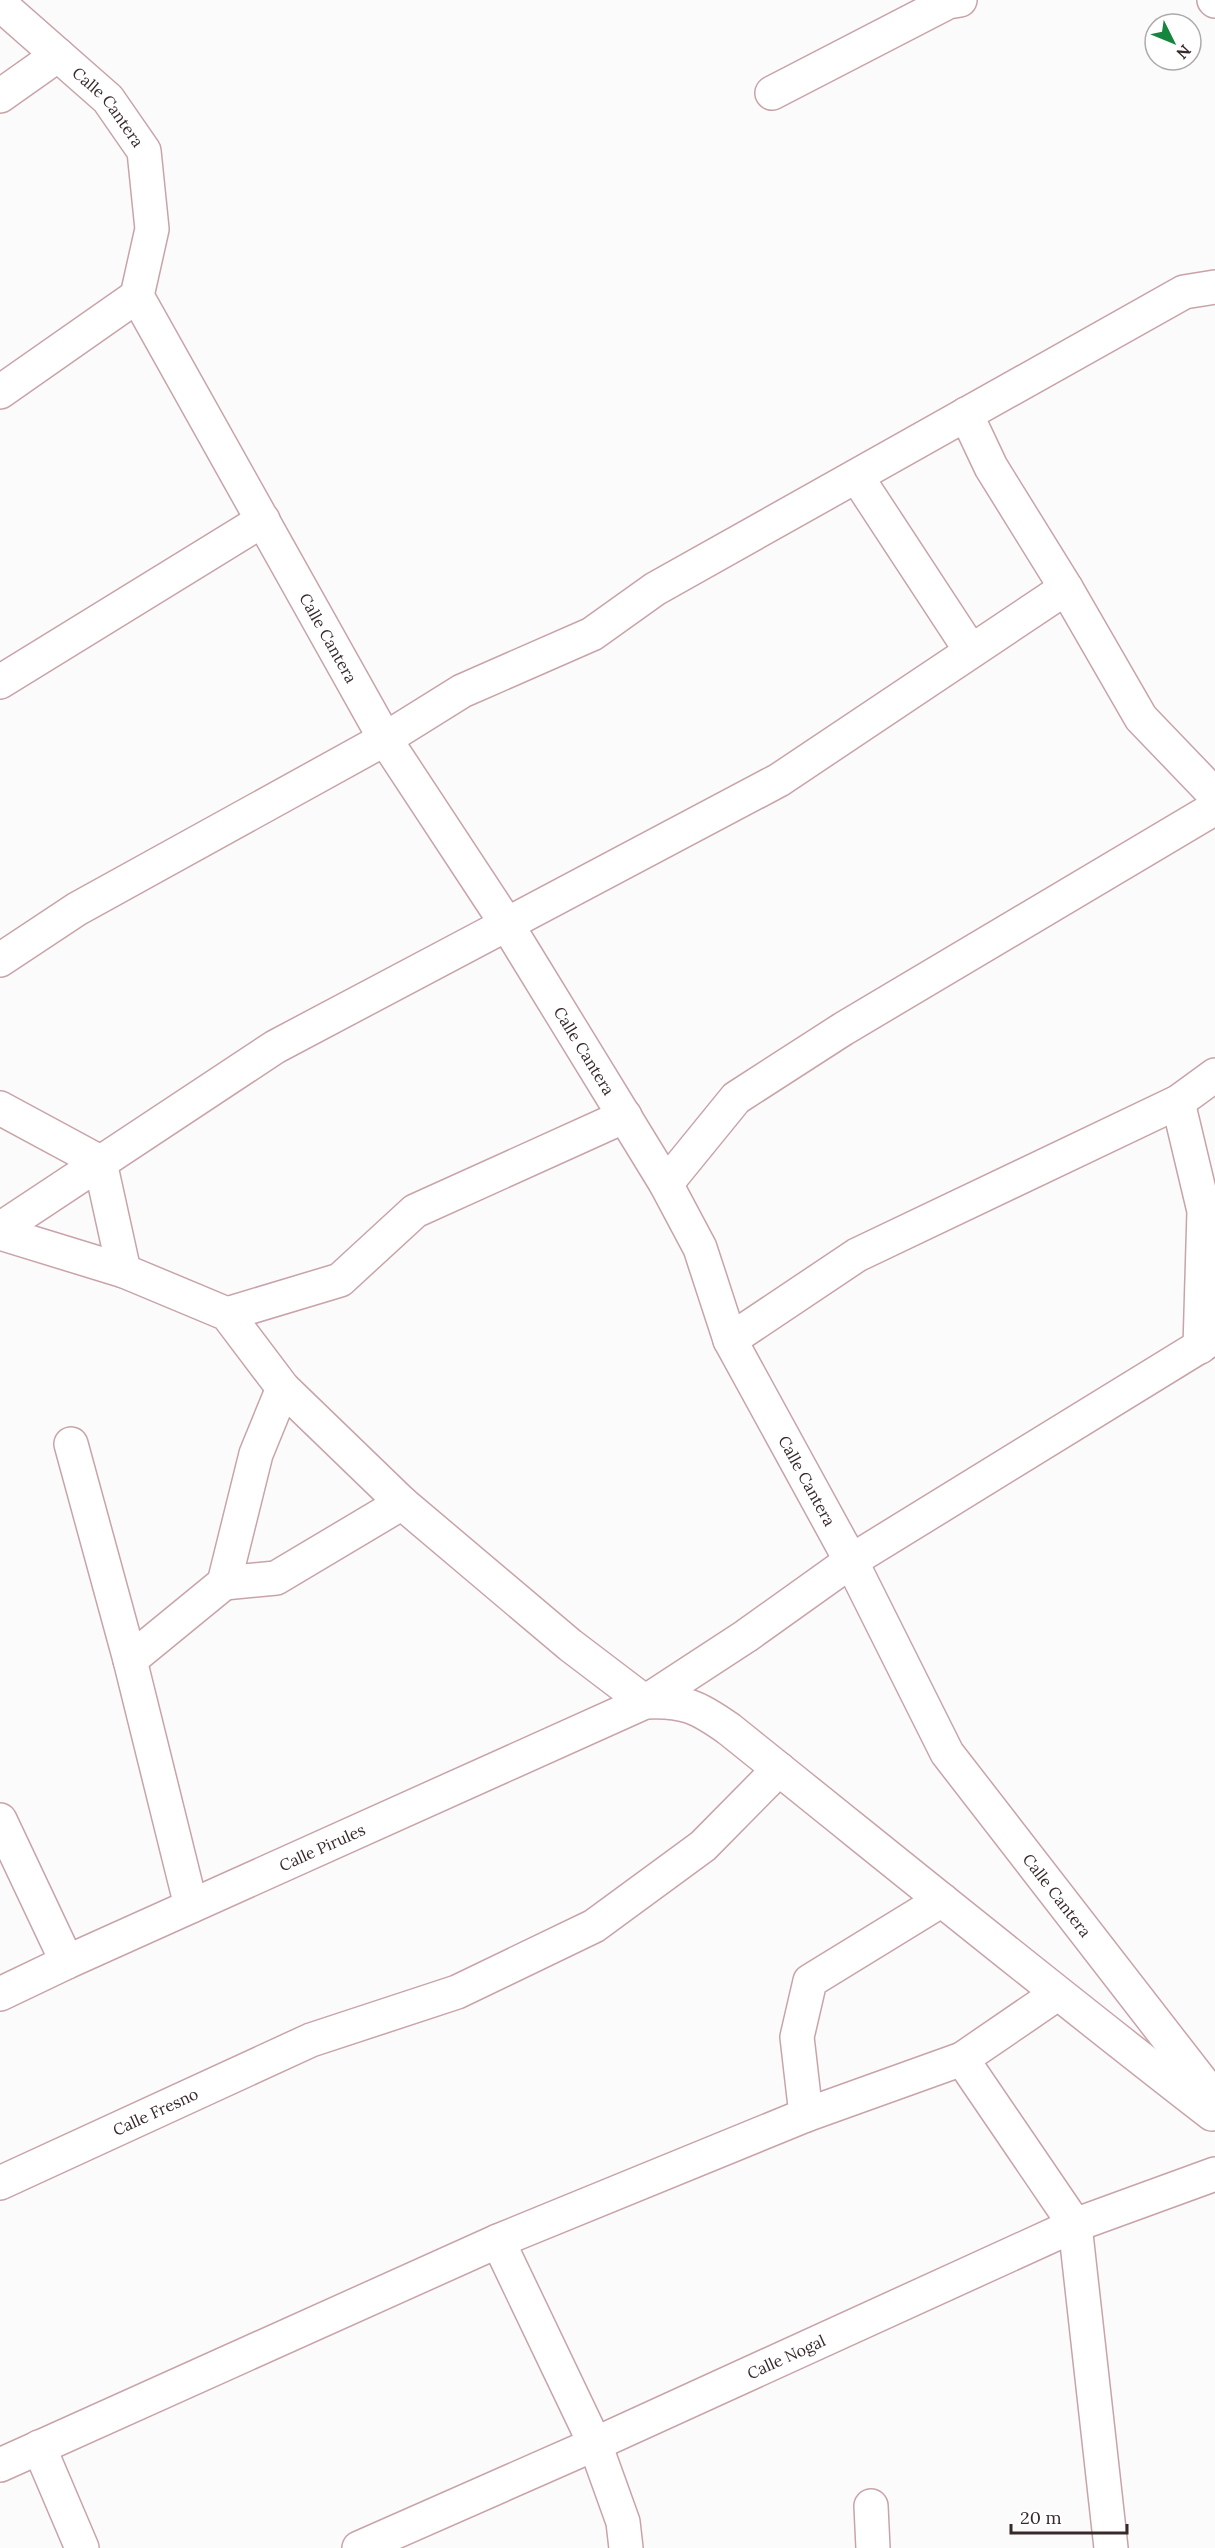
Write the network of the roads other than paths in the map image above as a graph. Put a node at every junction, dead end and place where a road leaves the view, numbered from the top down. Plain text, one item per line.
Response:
1 (952, 1) edge
2 (0, 4) edge
3 (58, 55) junction
4 (772, 93) dead end
5 (0, 96) edge
6 (1215, 287) edge
7 (137, 296) junction
8 (0, 392) edge
9 (966, 414) junction
10 (857, 477) junction
11 (263, 520) junction
12 (1066, 588) junction
13 (971, 651) junction
14 (0, 682) edge
15 (385, 739) junction
16 (1215, 795) edge
17 (1215, 808) edge
18 (507, 923) junction
19 (0, 960) edge
20 (1215, 1075) edge
21 (1178, 1102) junction
22 (0, 1108) edge
23 (625, 1116) junction
24 (100, 1162) junction
25 (666, 1184) junction
26 (0, 1231) edge
27 (124, 1271) junction
28 (227, 1314) junction
29 (730, 1340) junction
30 (1207, 1342) edge
31 (283, 1388) junction
32 (71, 1444) dead end
33 (402, 1503) junction
34 (851, 1562) junction
35 (224, 1583) junction
36 (130, 1660) junction
37 (645, 1702) junction
38 (779, 1769) junction
39 (0, 1820) edge
40 (942, 1900) junction
41 (191, 1906) junction
42 (67, 1962) junction
43 (0, 1994) edge
44 (1057, 1994) junction
45 (962, 2059) junction
46 (1215, 2099) edge
47 (806, 2115) junction
48 (1215, 2116) edge
49 (1215, 2174) edge
50 (0, 2183) edge
51 (1075, 2225) junction
52 (498, 2241) junction
53 (595, 2444) junction
54 (39, 2447) junction
55 (0, 2465) edge
56 (872, 2506) dead end
57 (82, 2548) edge
58 (359, 2548) edge
59 (626, 2548) edge
60 (873, 2548) edge
61 (1111, 2548) edge

1 - 4 street
2 - 3 street, Calle Cantera
3 - 5 street
3 - 7 street, Calle Cantera
6 - 9 street
7 - 8 street
7 - 11 street, Calle Cantera
9 - 10 street
9 - 12 street
10 - 13 street
10 - 15 street
11 - 14 street
11 - 15 street, Calle Cantera
12 - 13 street
12 - 16 street
13 - 18 street
15 - 18 street, Calle Cantera
15 - 19 street
17 - 25 street
18 - 23 street, Calle Cantera
18 - 24 street
20 - 21 street
21 - 29 street
21 - 30 street
22 - 24 street
23 - 25 street, Calle Cantera
23 - 28 street
24 - 26 street
24 - 27 street
25 - 29 street, Calle Cantera
26 - 27 street
27 - 28 street
28 - 31 street
29 - 34 street, Calle Cantera
30 - 34 street, Calle Pirules
31 - 33 street
31 - 35 street
32 - 36 street
33 - 35 street
33 - 37 street
34 - 37 street, Calle Pirules
34 - 46 street, Calle Cantera
35 - 36 street
36 - 41 street
37 - 38 street
37 - 41 street, Calle Pirules
38 - 40 street
38 - 50 street, Calle Fresno
39 - 42 street
40 - 44 street
40 - 47 street
41 - 42 street, Calle Pirules
42 - 43 street, Calle Pirules
44 - 45 street
44 - 48 street
45 - 47 street
45 - 51 street
47 - 52 street
49 - 51 street, Calle Nogal
51 - 53 street, Calle Nogal
51 - 61 street
52 - 53 street
52 - 54 street
53 - 58 street, Calle Nogal
53 - 59 street
54 - 55 street
54 - 57 street
56 - 60 street

